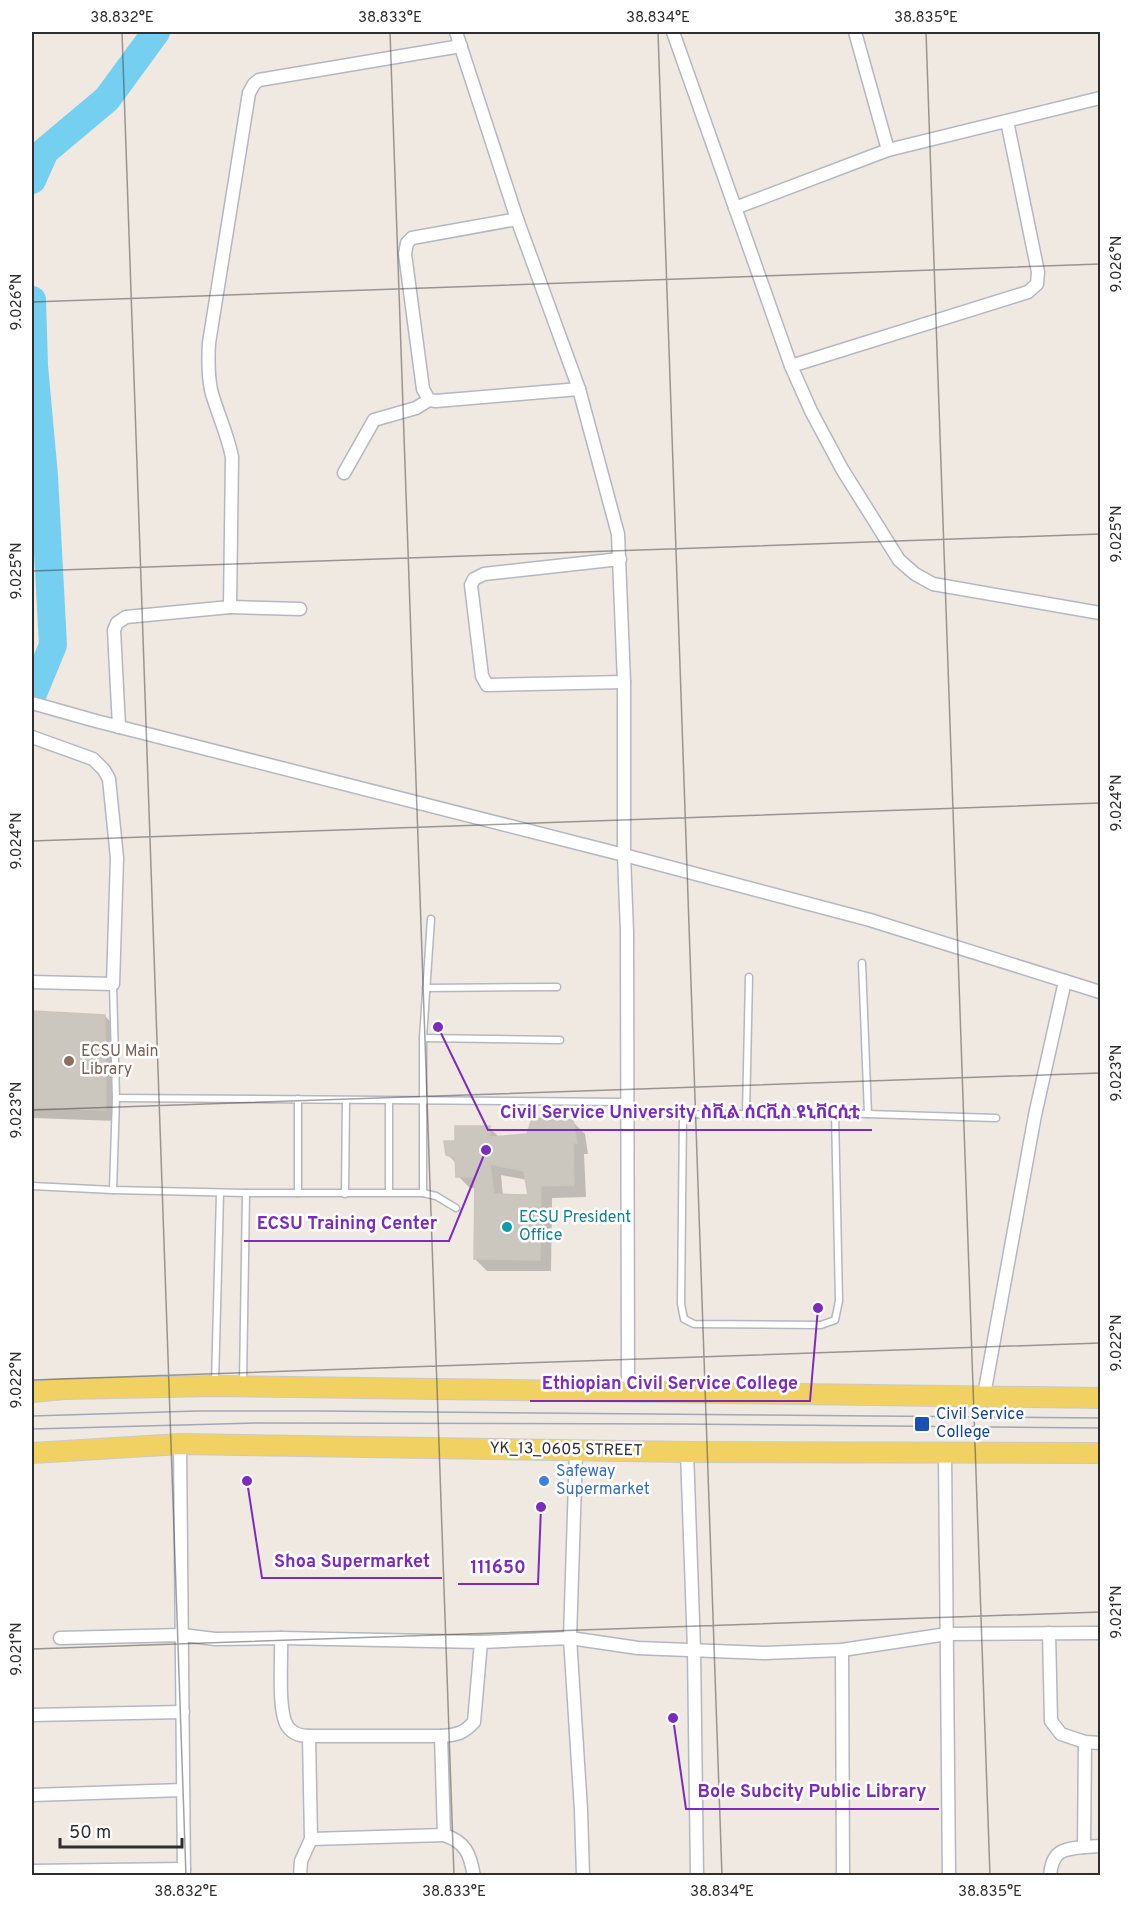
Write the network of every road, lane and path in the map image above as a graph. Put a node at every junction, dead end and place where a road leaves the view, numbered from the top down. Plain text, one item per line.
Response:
1 (456, 32) edge
2 (673, 32) edge
3 (855, 32) edge
4 (460, 46) junction
5 (1101, 98) edge
6 (1007, 121) junction
7 (888, 150) junction
8 (735, 208) junction
9 (517, 219) junction
10 (791, 366) junction
11 (579, 389) junction
12 (429, 400) junction
13 (344, 473) dead end
14 (620, 559) junction
15 (230, 607) junction
16 (300, 609) dead end
17 (1101, 614) edge
18 (624, 682) junction
19 (32, 703) edge
20 (119, 727) junction
21 (32, 736) edge
22 (624, 855) junction
23 (431, 919) dead end
24 (862, 963) dead end
25 (749, 977) dead end
26 (1065, 981) junction
27 (32, 982) edge
28 (113, 984) junction
29 (557, 987) dead end
30 (426, 988) junction
31 (1101, 992) edge
32 (423, 1038) junction
33 (560, 1040) dead end
34 (116, 1098) junction
35 (298, 1099) junction
36 (424, 1100) junction
37 (346, 1101) junction
38 (389, 1102) junction
39 (627, 1108) junction
40 (836, 1113) junction
41 (683, 1114) junction
42 (747, 1114) junction
43 (868, 1114) junction
44 (996, 1118) dead end
45 (32, 1186) edge
46 (113, 1190) junction
47 (388, 1192) junction
48 (220, 1193) junction
49 (246, 1193) junction
50 (298, 1193) junction
51 (423, 1193) junction
52 (345, 1194) junction
53 (456, 1208) dead end
54 (215, 1386) junction
55 (243, 1387) junction
56 (628, 1390) junction
57 (32, 1392) edge
58 (984, 1395) junction
59 (1101, 1398) edge
60 (180, 1444) junction
61 (576, 1451) junction
62 (687, 1452) junction
63 (945, 1452) junction
64 (32, 1453) edge
65 (1101, 1453) edge
66 (1049, 1633) junction
67 (1101, 1633) edge
68 (947, 1634) junction
69 (182, 1635) junction
70 (60, 1638) dead end
71 (281, 1638) junction
72 (570, 1638) junction
73 (481, 1642) junction
74 (694, 1649) junction
75 (842, 1650) junction
76 (183, 1712) junction
77 (32, 1715) edge
78 (309, 1736) junction
79 (441, 1736) junction
80 (1085, 1742) junction
81 (1101, 1743) edge
82 (183, 1790) junction
83 (32, 1795) edge
84 (444, 1835) junction
85 (311, 1839) junction
86 (1101, 1846) edge
87 (1084, 1847) junction
88 (32, 1870) edge
89 (184, 1872) edge
90 (300, 1875) edge
91 (474, 1875) edge
92 (583, 1875) edge
93 (697, 1875) edge
94 (843, 1875) edge
95 (950, 1875) edge
96 (1050, 1875) edge

1 - 4 street
2 - 8 street
3 - 7 street
4 - 9 street
4 - 15 street
5 - 6 street
6 - 7 street
6 - 10 street
7 - 8 street
8 - 10 street
9 - 11 street
9 - 12 street
10 - 17 street
11 - 12 street
11 - 14 street
12 - 13 street
14 - 18 street
14 - 18 street
15 - 16 street
15 - 20 street
18 - 22 street
19 - 20 street
20 - 22 street
21 - 28 street
22 - 26 street
22 - 39 street
23 - 30 lane
24 - 43 lane
25 - 42 lane
26 - 31 street
26 - 58 street
27 - 28 street
28 - 34 lane
29 - 30 lane
30 - 32 lane
32 - 33 lane
32 - 36 lane
34 - 35 lane
34 - 46 lane
35 - 37 lane
35 - 50 lane
36 - 38 lane
36 - 39 lane
36 - 51 lane
37 - 38 lane
37 - 52 lane
38 - 47 lane
39 - 41 lane
39 - 56 street
40 - 41 lane
40 - 42 lane
40 - 43 lane
41 - 42 lane
43 - 44 lane
45 - 46 lane
46 - 48 lane
47 - 51 lane
47 - 52 lane
48 - 49 lane
48 - 54 lane
49 - 50 lane
49 - 55 lane
50 - 52 lane
51 - 53 lane
54 - 55 main road
54 - 57 main road
55 - 56 main road
56 - 58 main road
58 - 59 main road
60 - 61 main road, YK_13_0605 STREET
60 - 64 main road, YK_13_0605 STREET
60 - 69 street
61 - 62 main road, YK_13_0605 STREET
61 - 72 street
62 - 63 main road, YK_13_0605 STREET
62 - 74 street
63 - 65 main road, YK_13_0605 STREET
63 - 68 street
66 - 67 street
66 - 68 street
66 - 80 street
68 - 75 street
68 - 95 street
69 - 70 street
69 - 71 street
69 - 76 street
71 - 73 street
71 - 78 street
72 - 73 street
72 - 74 street
72 - 92 street
73 - 79 street
74 - 75 street
74 - 93 street
75 - 94 street
76 - 77 street
76 - 82 street
78 - 79 street
78 - 85 street
79 - 84 street
80 - 81 street
80 - 87 street
82 - 83 street
82 - 89 street
84 - 85 street
84 - 91 street
85 - 90 street
86 - 87 street
87 - 96 street
88 - 89 street

